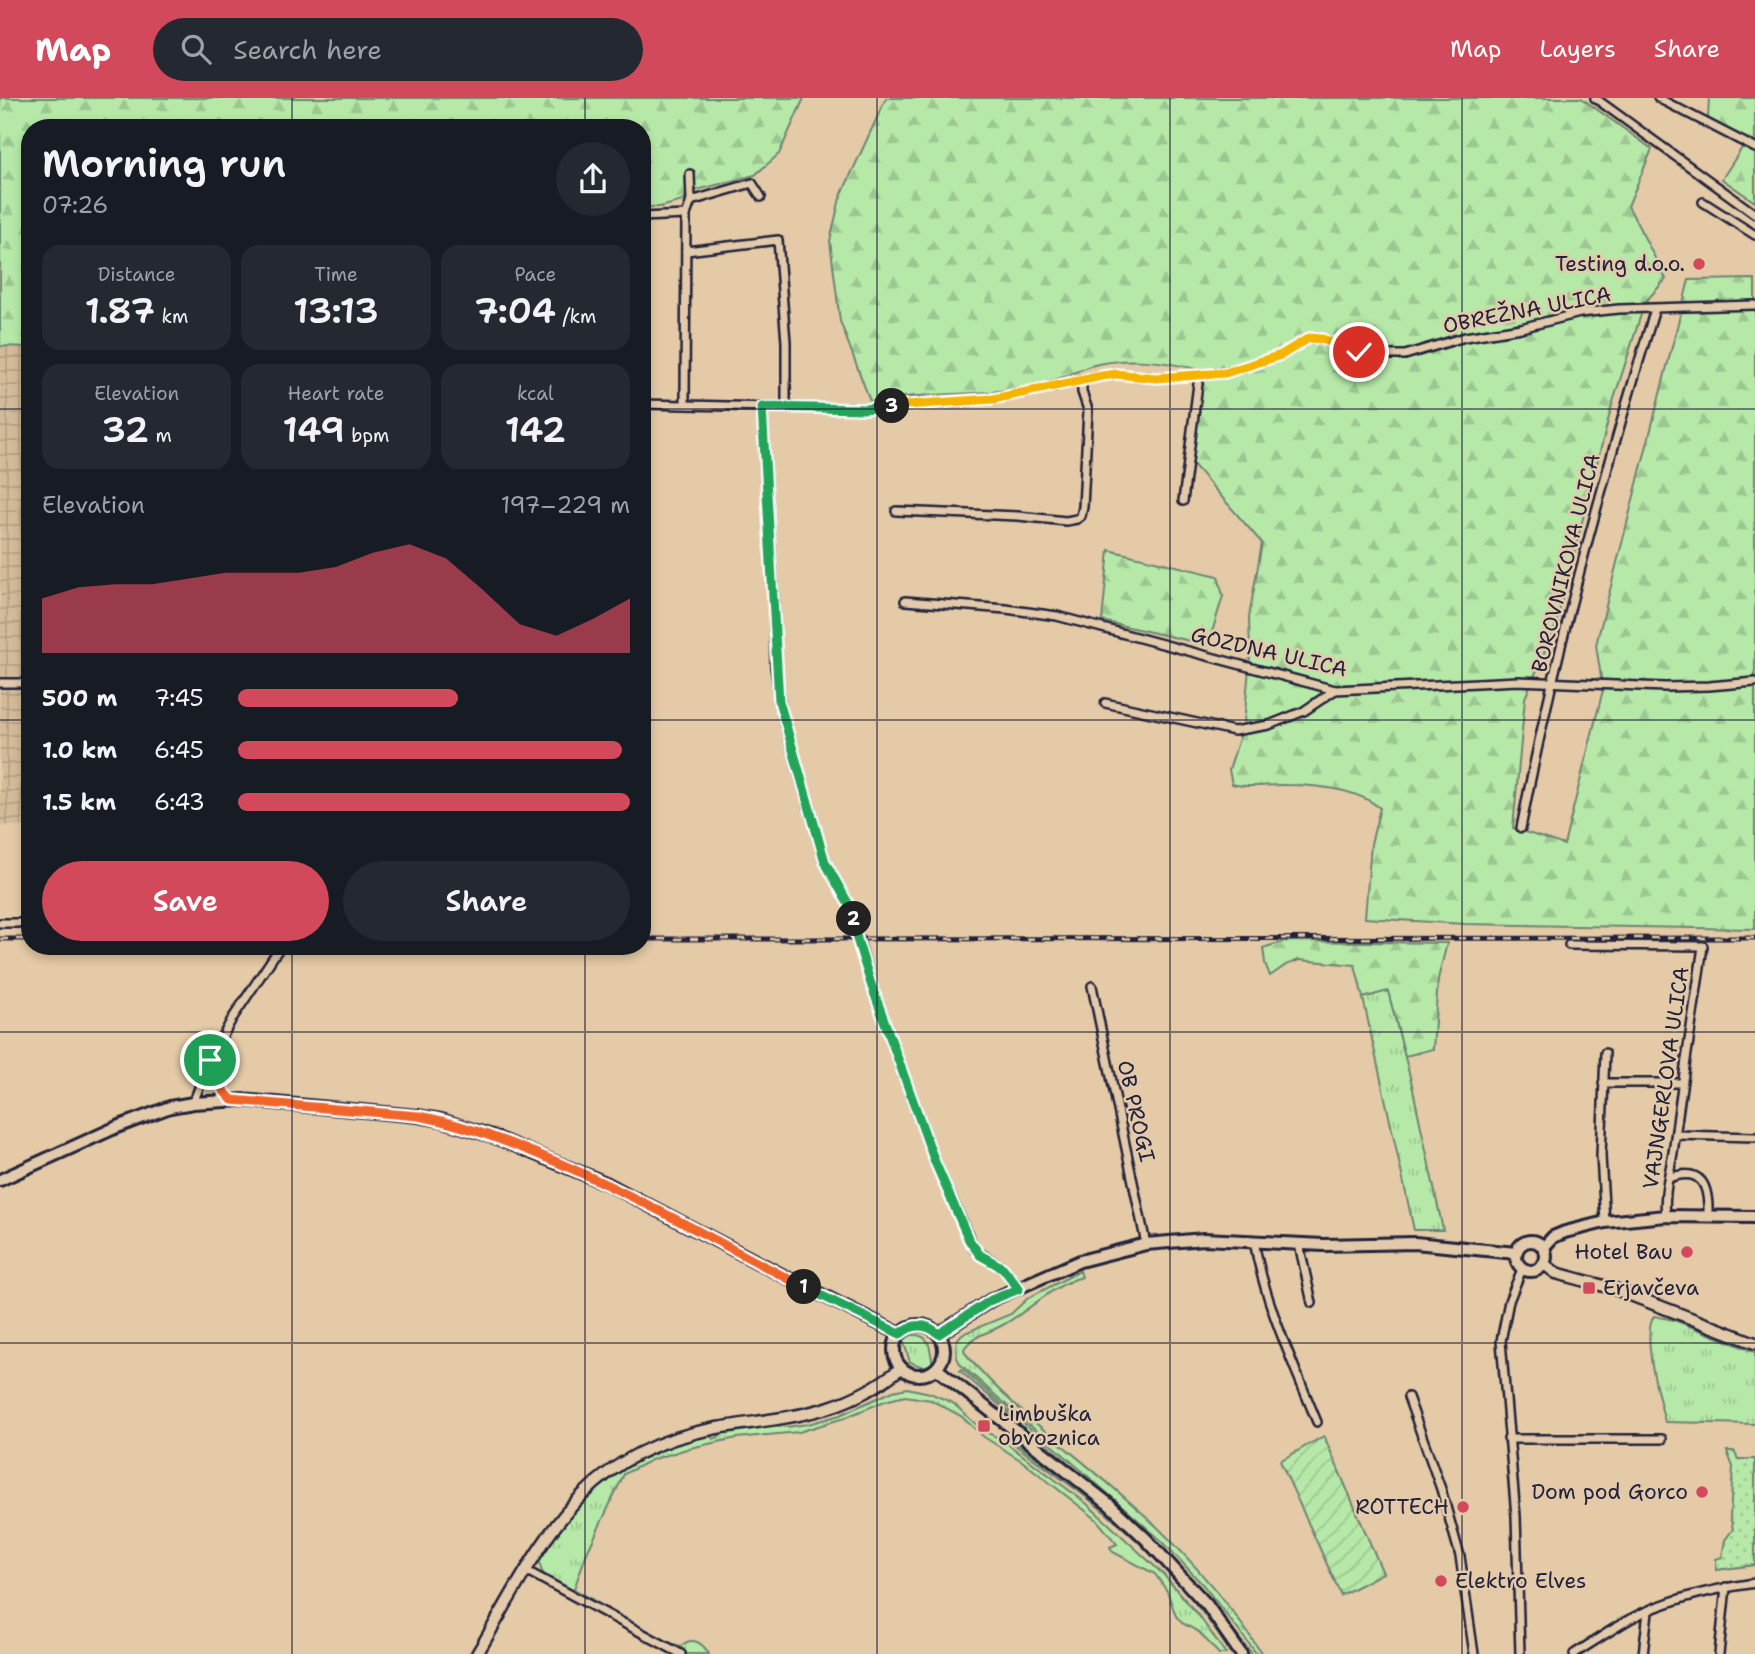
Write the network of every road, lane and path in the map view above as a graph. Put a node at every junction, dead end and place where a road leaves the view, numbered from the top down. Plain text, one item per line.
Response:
1 (1595, 98) edge
2 (1658, 98) edge
3 (1755, 148) edge
4 (690, 174) dead end
5 (761, 197) dead end
6 (691, 201) junction
7 (1703, 202) dead end
8 (1755, 214) edge
9 (686, 215) junction
10 (651, 217) edge
11 (1755, 235) edge
12 (686, 251) junction
13 (1755, 305) edge
14 (1656, 309) junction
15 (1199, 376) junction
16 (1082, 380) junction
17 (651, 404) edge
18 (685, 404) junction
19 (762, 407) junction
20 (786, 407) junction
21 (1183, 501) dead end
22 (896, 511) dead end
23 (905, 601) dead end
24 (1553, 682) junction
25 (1755, 682) edge
26 (0, 683) edge
27 (21, 683) edge
28 (1335, 690) junction
29 (1105, 703) dead end
30 (1521, 828) dead end
31 (0, 923) edge
32 (21, 923) edge
33 (1569, 945) dead end
34 (275, 955) edge
35 (1092, 986) dead end
36 (1605, 1052) dead end
37 (210, 1060) junction
38 (1603, 1083) junction
39 (1681, 1083) junction
40 (232, 1100) junction
41 (193, 1104) junction
42 (1675, 1135) junction
43 (1755, 1137) edge
44 (1669, 1178) junction
45 (0, 1180) edge
46 (1708, 1215) junction
47 (1666, 1216) junction
48 (1755, 1217) edge
49 (1605, 1222) junction
50 (1254, 1241) junction
51 (1146, 1244) junction
52 (1299, 1244) junction
53 (1543, 1248) junction
54 (1516, 1253) junction
55 (1544, 1264) junction
56 (1522, 1269) junction
57 (1019, 1289) junction
58 (1312, 1303) dead end
59 (900, 1334) junction
60 (939, 1334) junction
61 (1755, 1343) edge
62 (901, 1368) junction
63 (937, 1369) junction
64 (1408, 1397) dead end
65 (1317, 1422) dead end
66 (1508, 1439) junction
67 (1662, 1439) dead end
68 (525, 1570) junction
69 (1755, 1583) edge
70 (1726, 1587) junction
71 (1648, 1612) junction
72 (477, 1654) edge
73 (681, 1654) edge
74 (1241, 1654) edge
75 (1474, 1654) edge
76 (1520, 1654) edge
77 (1574, 1654) edge
78 (1643, 1654) edge
79 (1719, 1654) edge

1 - 8 street
2 - 3 street
4 - 6 street
5 - 6 street
6 - 9 street
7 - 11 street
9 - 10 street
9 - 12 street
12 - 18 street
12 - 20 street
13 - 14 street, OBREŽNA ULICA
14 - 15 street, OBREŽNA ULICA
14 - 24 street, BOROVNIKOVA ULICA
15 - 16 street
15 - 21 street
16 - 20 street
16 - 22 street
17 - 18 street
18 - 19 street
19 - 20 street
19 - 57 street
23 - 28 street, GOZDNA ULICA
24 - 25 street, GOZDNA ULICA
24 - 28 street, GOZDNA ULICA
24 - 30 street, BOROVNIKOVA ULICA
26 - 27 street
28 - 29 street
31 - 32 street
33 - 39 street, VAJNGERLOVA ULICA
34 - 37 street
35 - 51 street, OB PROGI
36 - 38 street
37 - 40 street
37 - 41 street
38 - 39 street
38 - 49 street
39 - 42 street, VAJNGERLOVA ULICA
40 - 41 main road
40 - 59 main road
41 - 45 main road
42 - 43 street
42 - 44 street, VAJNGERLOVA ULICA
44 - 46 street
44 - 47 street, VAJNGERLOVA ULICA
46 - 47 main road
46 - 48 main road
47 - 49 main road
49 - 53 main road
50 - 51 main road
50 - 52 main road
50 - 65 street
51 - 57 main road
52 - 54 main road
52 - 58 street
53 - 54 main road
53 - 55 main road
54 - 56 main road
55 - 56 main road
55 - 61 street
56 - 66 street
57 - 60 main road
59 - 60 main road
59 - 62 main road
60 - 63 main road
62 - 63 main road
62 - 68 street
63 - 74 main road
64 - 75 street
66 - 67 street
66 - 76 street
68 - 72 street
68 - 73 street
69 - 70 street
70 - 71 street
70 - 79 street
71 - 77 street
71 - 78 street

